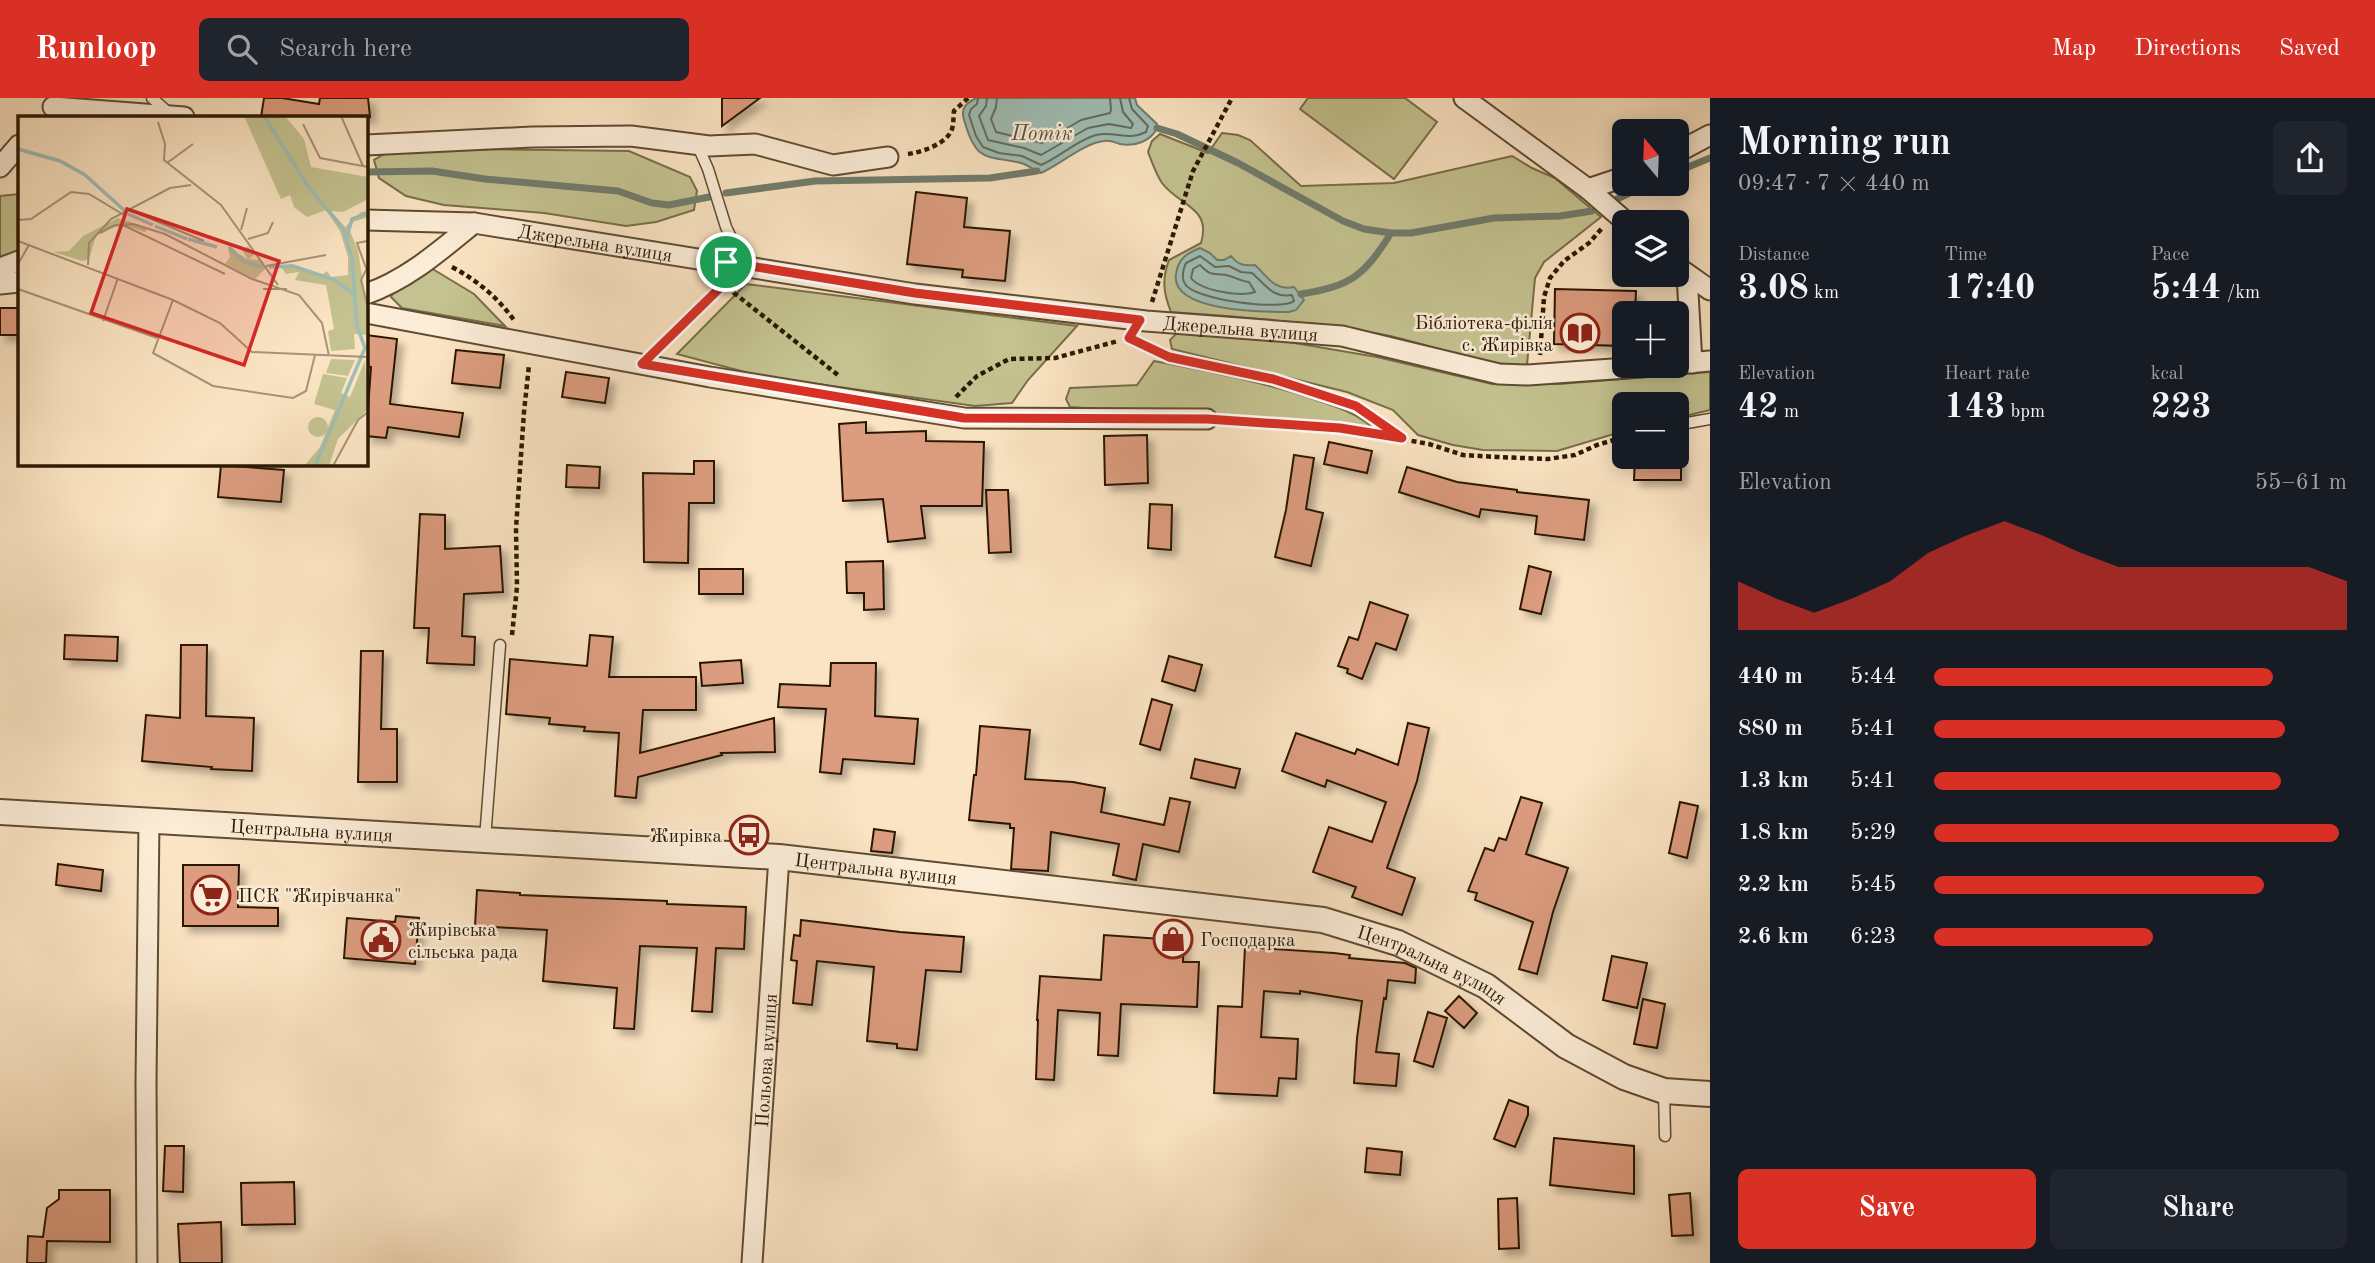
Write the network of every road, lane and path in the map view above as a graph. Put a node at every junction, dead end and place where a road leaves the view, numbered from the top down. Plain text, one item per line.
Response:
1 (152, 98) edge
2 (968, 98) edge
3 (1232, 98) edge
4 (1464, 98) edge
5 (52, 107) edge
6 (178, 116) edge
7 (1710, 135) edge
8 (697, 144) junction
9 (368, 145) edge
10 (18, 146) edge
11 (1689, 146) edge
12 (888, 157) joint
13 (0, 167) edge
14 (1612, 181) edge
15 (1588, 189) junction
16 (1612, 211) edge
17 (368, 220) edge
18 (474, 223) junction
19 (1612, 224) edge
20 (433, 257) junction
21 (18, 261) edge
22 (744, 265) junction
23 (0, 268) edge
24 (1689, 276) edge
25 (18, 282) edge
26 (0, 284) edge
27 (1710, 290) edge
28 (368, 293) edge
29 (1689, 311) edge
30 (368, 313) edge
31 (1146, 321) junction
32 (532, 344) junction
33 (1693, 363) edge
34 (642, 364) junction
35 (1612, 369) edge
36 (1538, 375) junction
37 (842, 379) dead end
38 (927, 412) junction
39 (1207, 419) joint
40 (1710, 419) edge
41 (1689, 423) edge
42 (1402, 438) junction
43 (1612, 441) edge
44 (500, 645) joint
45 (0, 811) edge
46 (149, 820) junction
47 (485, 839) junction
48 (779, 857) junction
49 (1664, 1091) junction
50 (1710, 1094) edge
51 (1664, 1136) dead end
52 (147, 1263) edge
53 (752, 1263) edge

1 - 6 lane
2 - 12 path
3 - 31 path
4 - 15 street
5 - 6 street
7 - 11 street
8 - 9 street
8 - 12 street
8 - 22 lane
10 - 13 street
14 - 15 street
15 - 16 street
17 - 18 street, Джерельна вулиця
18 - 20 street
18 - 22 street, Джерельна вулиця
19 - 36 path
20 - 28 street
20 - 32 path
21 - 23 street
22 - 31 street, Джерельна вулиця
24 - 27 street
25 - 26 street
29 - 33 street
30 - 32 street
31 - 36 street, Джерельна вулиця
32 - 34 street
32 - 44 path
34 - 37 path
34 - 38 street
35 - 36 street, Джерельна вулиця
38 - 39 street
38 - 42 path
39 - 42 path
40 - 41 lane
42 - 43 path
44 - 47 lane
45 - 46 street, Центральна вулиця
46 - 47 street, Центральна вулиця
46 - 52 street
47 - 48 street, Центральна вулиця
48 - 49 street, Центральна вулиця
48 - 53 street, Польова вулиця
49 - 50 street, Центральна вулиця
49 - 51 lane

